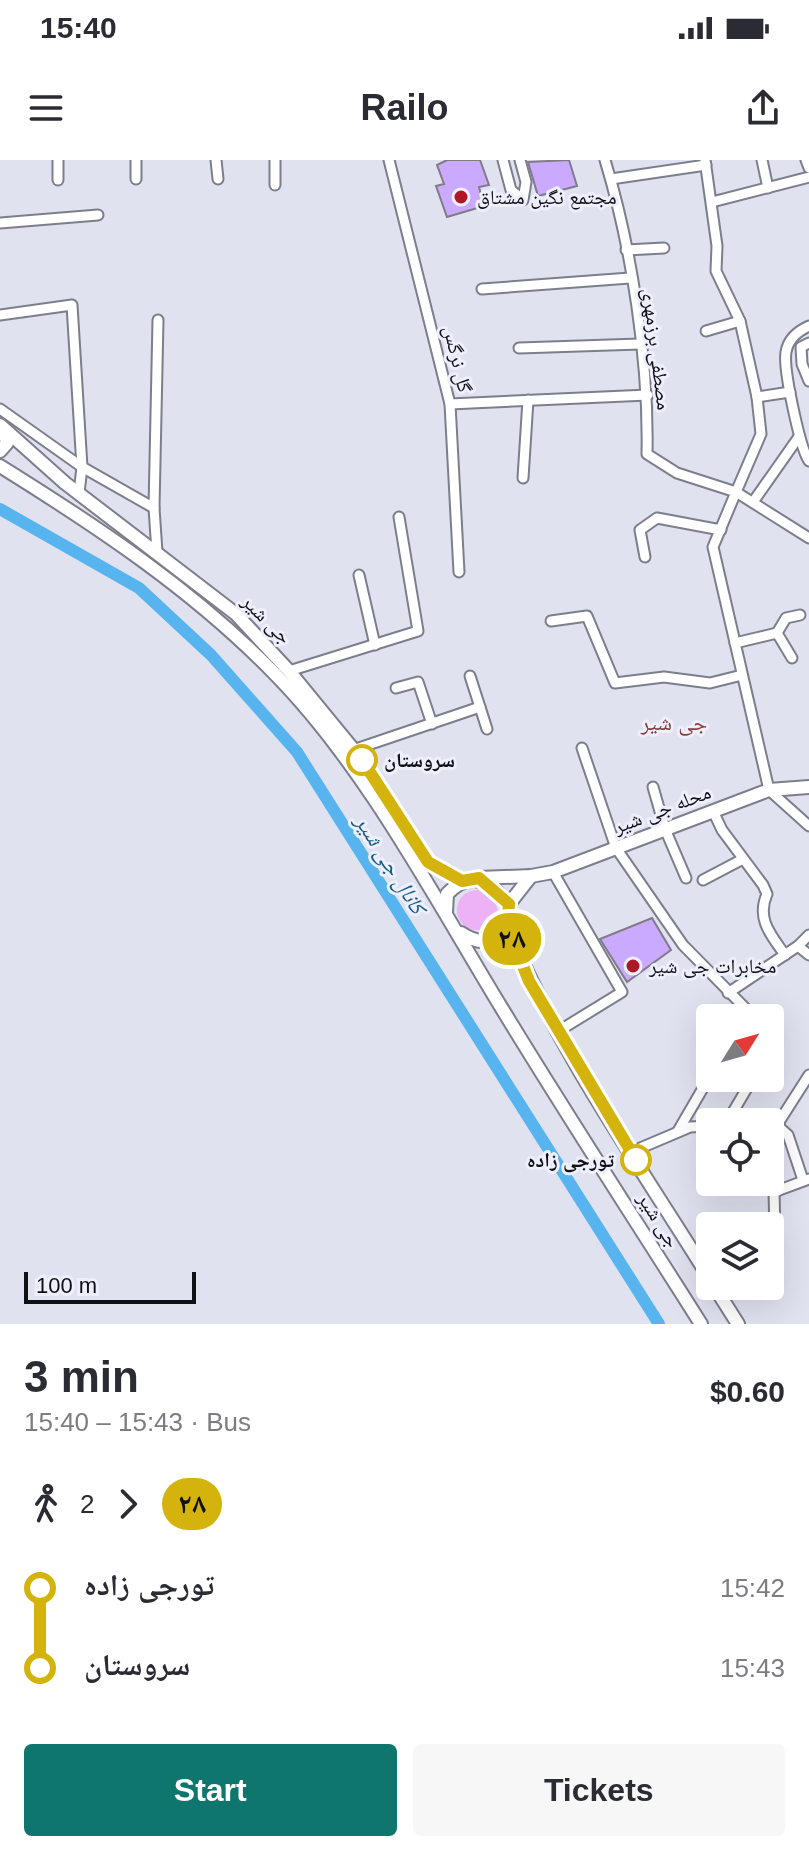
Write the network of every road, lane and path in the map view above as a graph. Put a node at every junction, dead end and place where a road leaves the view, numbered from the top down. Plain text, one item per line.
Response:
1 (58, 160) edge
2 (136, 160) edge
3 (216, 160) edge
4 (275, 160) edge
5 (389, 160) edge
6 (503, 160) edge
7 (520, 160) edge
8 (605, 160) edge
9 (762, 160) edge
10 (806, 160) edge
11 (705, 162) edge
12 (809, 168) edge
13 (809, 177) edge
14 (136, 179) dead end
15 (218, 179) dead end
16 (611, 179) junction
17 (58, 180) dead end
18 (275, 185) dead end
19 (768, 188) junction
20 (712, 202) junction
21 (98, 215) dead end
22 (0, 223) edge
23 (664, 248) dead end
24 (626, 250) junction
25 (630, 278) junction
26 (482, 289) dead end
27 (0, 315) edge
28 (158, 320) dead end
29 (740, 321) junction
30 (809, 326) edge
31 (706, 331) dead end
32 (809, 343) edge
33 (640, 344) junction
34 (519, 348) dead end
35 (809, 381) edge
36 (790, 392) junction
37 (648, 395) junction
38 (757, 397) junction
39 (528, 400) junction
40 (450, 404) junction
41 (0, 409) edge
42 (2, 427) edge
43 (798, 438) junction
44 (0, 451) edge
45 (809, 461) edge
46 (0, 466) edge
47 (82, 467) junction
48 (523, 478) dead end
49 (736, 492) junction
50 (79, 493) junction
51 (753, 502) junction
52 (154, 508) junction
53 (399, 517) dead end
54 (721, 530) junction
55 (809, 538) edge
56 (157, 552) junction
57 (645, 557) dead end
58 (459, 572) dead end
59 (359, 575) dead end
60 (800, 615) dead end
61 (551, 621) dead end
62 (777, 633) junction
63 (735, 643) junction
64 (375, 645) junction
65 (792, 658) dead end
66 (289, 671) junction
67 (742, 675) junction
68 (470, 676) dead end
69 (396, 688) dead end
70 (480, 707) junction
71 (432, 724) junction
72 (487, 729) dead end
73 (582, 748) dead end
74 (353, 750) junction
75 (653, 787) dead end
76 (809, 787) edge
77 (769, 790) junction
78 (713, 811) junction
79 (809, 826) edge
80 (665, 829) junction
81 (616, 848) junction
82 (743, 859) junction
83 (553, 872) junction
84 (531, 876) junction
85 (479, 878) junction
86 (686, 878) dead end
87 (703, 880) dead end
88 (462, 881) junction
89 (509, 904) junction
90 (446, 912) junction
91 (507, 926) junction
92 (459, 932) junction
93 (809, 935) edge
94 (798, 946) junction
95 (785, 955) junction
96 (809, 955) edge
97 (728, 993) junction
98 (738, 1004) edge
99 (557, 1032) junction
100 (808, 1079) edge
101 (701, 1092) edge
102 (784, 1111) edge
103 (696, 1128) edge
104 (678, 1131) junction
105 (784, 1132) edge
106 (631, 1152) junction
107 (806, 1179) edge
108 (774, 1212) edge
109 (696, 1256) edge
110 (723, 1300) edge
111 (701, 1324) edge
112 (738, 1324) edge

1 - 17 street
2 - 14 street
3 - 15 street
4 - 18 street
5 - 40 street, گل نرگس
6 - 7 street
8 - 16 street, مصطفی برزمهری
9 - 19 street
10 - 12 street
11 - 16 street
11 - 20 street
13 - 19 street
16 - 24 street, مصطفی برزمهری
19 - 20 street
20 - 29 street
21 - 22 street
23 - 24 street
24 - 25 street, مصطفی برزمهری
25 - 26 street
25 - 33 street, مصطفی برزمهری
27 - 47 street
28 - 52 street
29 - 31 street
29 - 38 street
30 - 36 street
32 - 35 street
33 - 34 street
33 - 37 street, مصطفی برزمهری
36 - 38 street
36 - 43 street
37 - 39 street
37 - 49 street, مصطفی برزمهری
38 - 49 street
39 - 40 street
39 - 48 street
40 - 58 street, گل نرگس
41 - 47 street
42 - 44 main road
42 - 50 main road, جی شیر
43 - 45 street
43 - 51 street
46 - 90 main road, جی شیر
47 - 50 street
47 - 52 street
49 - 51 street
49 - 54 street
50 - 56 main road, جی شیر
51 - 55 street
52 - 56 street
53 - 64 street
54 - 57 street
54 - 63 street
56 - 66 main road, جی شیر
59 - 64 street
60 - 62 street
61 - 67 street
62 - 63 street
62 - 65 street
63 - 67 street
64 - 66 street
66 - 74 main road, جی شیر
67 - 77 street
68 - 70 street
69 - 71 street
70 - 71 street
70 - 72 street
71 - 74 street
73 - 81 street
74 - 88 main road, جی شیر
75 - 80 street
76 - 77 main road, محله جی شیر
77 - 78 main road, محله جی شیر
77 - 79 street
78 - 80 main road, محله جی شیر
78 - 82 street
80 - 81 main road, محله جی شیر
80 - 86 street
81 - 83 main road, محله جی شیر
81 - 97 street
82 - 87 street
82 - 95 street
83 - 84 main road, محله جی شیر
83 - 99 street
84 - 85 main road, محله جی شیر
84 - 89 main road
85 - 88 main road
85 - 89 main road
88 - 90 main road
89 - 91 main road
90 - 92 main road
91 - 92 main road
91 - 99 main road, جی شیر
92 - 111 main road, جی شیر
93 - 94 street
94 - 95 street
94 - 96 street
95 - 97 street
97 - 98 street
99 - 106 main road, جی شیر
100 - 102 street
101 - 104 street
103 - 104 street
104 - 106 street
105 - 107 street
106 - 109 main road, جی شیر
107 - 108 street
110 - 112 main road, جی شیر

